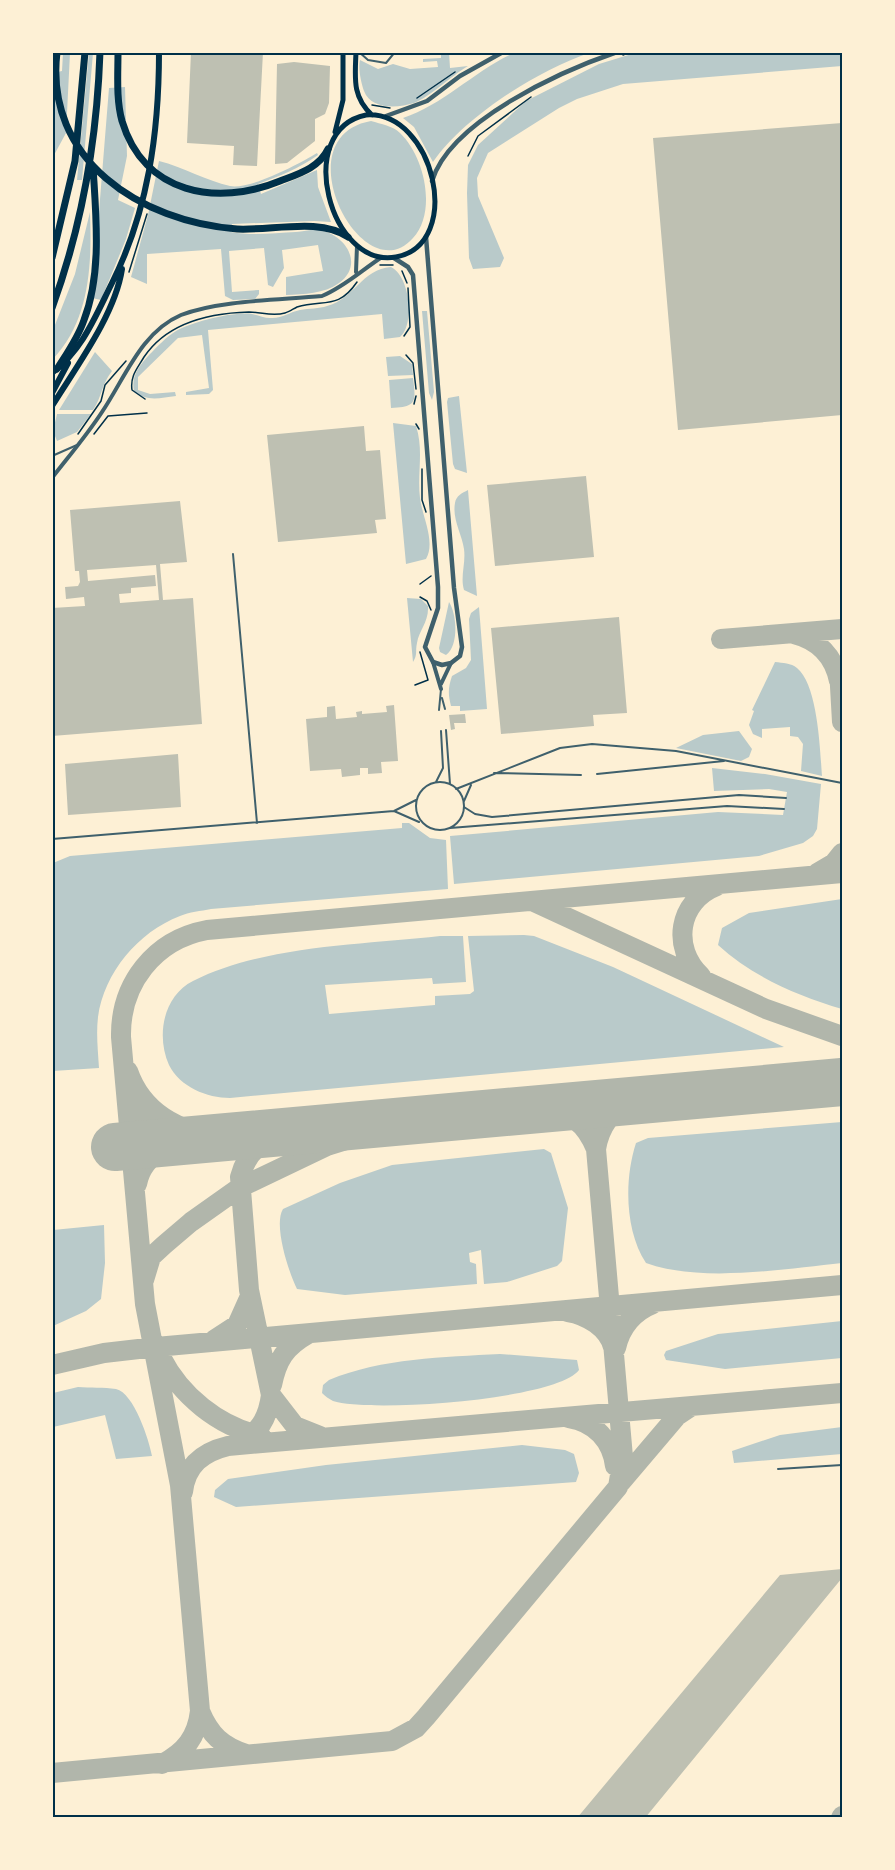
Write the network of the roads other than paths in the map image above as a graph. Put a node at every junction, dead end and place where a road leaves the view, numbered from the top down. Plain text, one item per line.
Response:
1 (57, 52) edge
2 (84, 52) edge
3 (100, 52) edge
4 (118, 52) edge
5 (159, 52) edge
6 (344, 52) edge
7 (357, 52) edge
8 (395, 52) edge
9 (503, 52) edge
10 (618, 54) edge
11 (372, 115) junction
12 (386, 116) junction
13 (331, 141) junction
14 (328, 149) junction
15 (92, 155) junction
16 (432, 181) junction
17 (348, 237) junction
18 (426, 237) junction
19 (357, 246) junction
20 (382, 257) junction
21 (393, 257) junction
22 (52, 258) edge
23 (122, 265) junction
24 (356, 273) junction
25 (52, 308) edge
26 (69, 360) junction
27 (55, 371) edge
28 (52, 393) edge
29 (52, 406) edge
30 (78, 444) junction
31 (52, 456) edge
32 (52, 478) edge
33 (233, 554) dead end
34 (433, 662) junction
35 (452, 663) junction
36 (441, 686) junction
37 (441, 695) junction
38 (445, 709) dead end
39 (439, 710) dead end
40 (441, 730) dead end
41 (446, 730) dead end
42 (726, 761) junction
43 (491, 774) junction
44 (597, 774) dead end
45 (581, 776) dead end
46 (436, 782) junction
47 (473, 783) junction
48 (843, 783) edge
49 (450, 784) junction
50 (456, 789) junction
51 (786, 798) dead end
52 (416, 800) junction
53 (464, 801) junction
54 (464, 807) junction
55 (784, 809) dead end
56 (394, 811) junction
57 (257, 823) junction
58 (422, 823) junction
59 (450, 828) junction
60 (52, 839) edge
61 (843, 1463) edge
62 (778, 1469) dead end

1 - 17 highway
2 - 22 highway
3 - 15 highway
4 - 14 highway
5 - 23 main road
6 - 13 main road
7 - 8 lane
7 - 11 main road
9 - 12 street
10 - 16 street
11 - 12 main road
11 - 13 main road
12 - 16 main road
13 - 14 main road
14 - 17 main road
15 - 25 highway
15 - 27 highway
16 - 18 main road
17 - 19 main road
18 - 21 main road
18 - 35 street
19 - 20 main road
19 - 24 street
20 - 21 main road
20 - 24 street
21 - 34 street
23 - 26 main road
23 - 29 main road
24 - 30 street
26 - 27 main road
26 - 28 main road
30 - 31 lane
30 - 32 street
33 - 57 lane
34 - 35 street
34 - 36 street
35 - 36 street
36 - 37 lane
37 - 38 lane
37 - 39 lane
40 - 46 lane
41 - 49 lane
42 - 43 lane
42 - 44 lane
42 - 48 lane
43 - 45 lane
43 - 47 lane
46 - 49 lane
46 - 52 lane
47 - 50 lane
47 - 53 lane
49 - 50 lane
50 - 53 lane
51 - 54 lane
52 - 56 lane
52 - 58 lane
53 - 54 lane
54 - 59 lane
55 - 59 lane
56 - 57 lane
56 - 58 lane
57 - 60 lane
58 - 59 lane
61 - 62 lane

